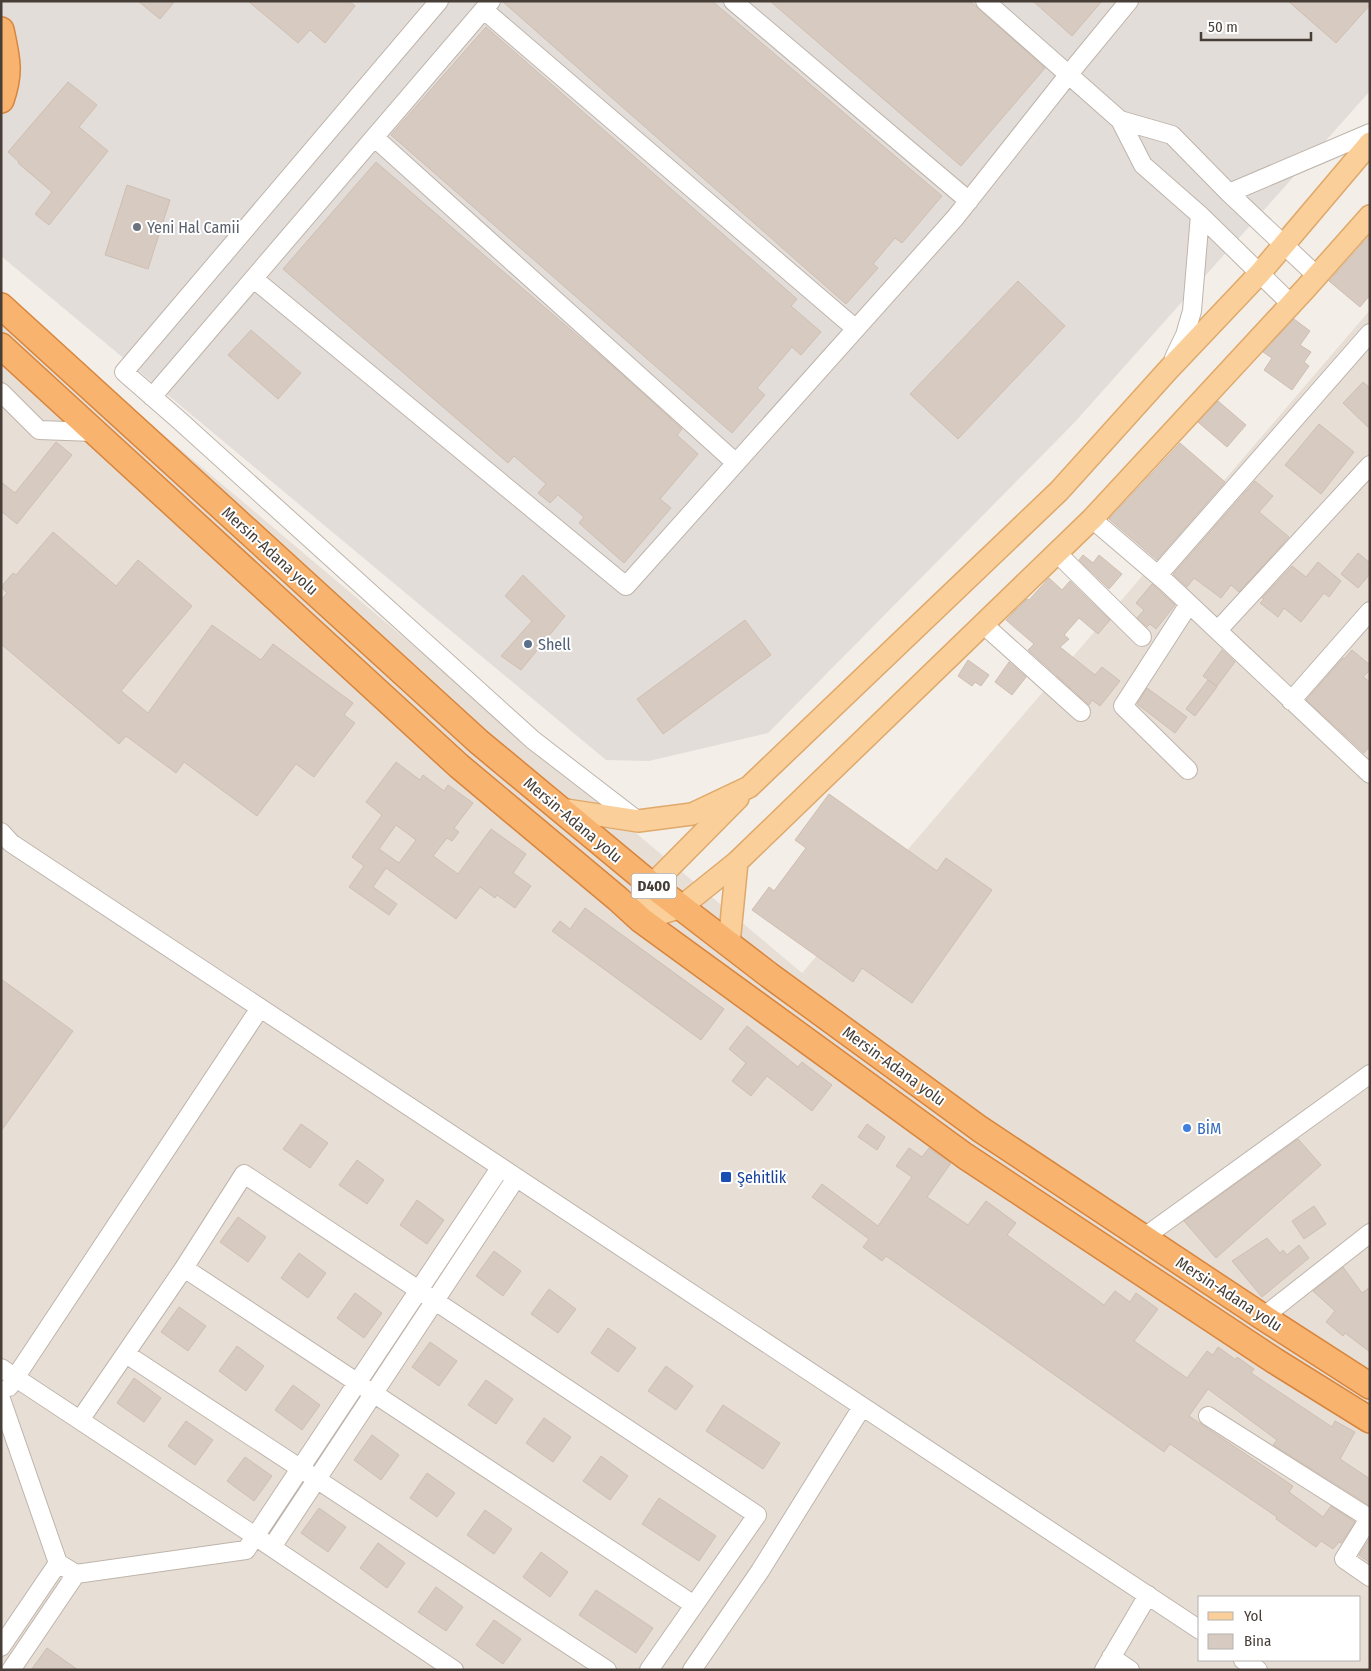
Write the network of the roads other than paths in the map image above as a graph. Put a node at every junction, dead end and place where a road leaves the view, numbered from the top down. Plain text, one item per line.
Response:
1 (439, 1) edge
2 (733, 1) edge
3 (986, 1) edge
4 (1130, 1) edge
5 (487, 6) edge
6 (1, 30) edge
7 (1069, 74) junction
8 (1, 100) edge
9 (1120, 120) junction
10 (1370, 132) edge
11 (376, 138) junction
12 (1370, 143) edge
13 (1229, 193) junction
14 (970, 201) junction
15 (1200, 215) junction
16 (1370, 216) edge
17 (1285, 245) junction
18 (1260, 273) junction
19 (1317, 276) junction
20 (254, 279) junction
21 (1, 300) edge
22 (1291, 304) junction
23 (1, 306) edge
24 (856, 329) junction
25 (1370, 333) edge
26 (33, 336) junction
27 (1, 346) edge
28 (1169, 369) junction
29 (1, 392) edge
30 (152, 397) junction
31 (94, 432) junction
32 (736, 463) junction
33 (1370, 466) edge
34 (1092, 518) junction
35 (1057, 553) junction
36 (1158, 575) junction
37 (1189, 604) junction
38 (1370, 611) edge
39 (984, 624) junction
40 (1218, 630) junction
41 (1142, 637) dead end
42 (1291, 701) junction
43 (1081, 712) dead end
44 (1368, 768) edge
45 (1188, 770) dead end
46 (749, 787) junction
47 (560, 809) junction
48 (638, 820) junction
49 (1, 832) edge
50 (736, 862) junction
51 (652, 885) junction
52 (681, 907) junction
53 (641, 920) junction
54 (730, 944) junction
55 (260, 1008) junction
56 (1370, 1074) edge
57 (500, 1168) junction
58 (516, 1178) junction
59 (1370, 1234) edge
60 (1143, 1238) junction
61 (184, 1268) junction
62 (419, 1290) junction
63 (436, 1301) junction
64 (1263, 1317) junction
65 (126, 1354) junction
66 (8, 1373) edge
67 (358, 1382) junction
68 (1370, 1386) edge
69 (374, 1393) junction
70 (1, 1398) edge
71 (862, 1407) junction
72 (1208, 1416) dead end
73 (80, 1420) junction
74 (1370, 1420) edge
75 (300, 1468) junction
76 (317, 1479) junction
77 (1369, 1517) edge
78 (255, 1536) junction
79 (272, 1547) junction
80 (58, 1563) junction
81 (76, 1574) junction
82 (1370, 1577) edge
83 (1148, 1596) junction
84 (694, 1604) junction
85 (1198, 1629) edge
86 (1, 1647) edge
87 (1244, 1661) edge
88 (1108, 1663) edge
89 (11, 1670) edge
90 (454, 1670) edge
91 (607, 1670) edge
92 (649, 1670) edge
93 (692, 1670) edge
94 (1130, 1670) edge
95 (1258, 1670) edge

1 - 30 street
2 - 14 street
3 - 7 street
4 - 7 street
5 - 11 street
5 - 24 street
6 - 8 highway
7 - 9 street
7 - 14 street
9 - 13 street
9 - 15 street
10 - 13 street
11 - 20 street
11 - 32 street
12 - 17 main road
13 - 17 street
14 - 24 street
15 - 18 street
15 - 28 street
16 - 19 main road
17 - 18 main road
17 - 19 street
18 - 22 street
18 - 28 main road
19 - 22 main road
20 - 30 street
20 - 32 street
21 - 26 highway
22 - 34 main road
23 - 26 highway, Mersin-Adana yolu / D400
24 - 32 street
25 - 36 street
26 - 47 highway, Mersin-Adana yolu / D400
27 - 31 highway, Mersin-Adana yolu / D400
28 - 46 main road
29 - 31 street
30 - 48 street
31 - 53 highway, Mersin-Adana yolu / D400
33 - 40 street
34 - 35 main road
34 - 36 street
35 - 39 main road
35 - 41 street
36 - 37 street
37 - 40 street
37 - 45 street
38 - 42 street
39 - 43 street
39 - 50 main road
40 - 42 street
42 - 44 street
46 - 48 main road
46 - 51 main road
47 - 48 main road
47 - 51 highway, Mersin-Adana yolu / D400
49 - 55 street
50 - 52 main road
50 - 54 main road
51 - 52 highway, Mersin-Adana yolu / D400
51 - 53 main road
52 - 53 main road
52 - 54 highway, Mersin-Adana yolu / D400
53 - 74 highway, Mersin-Adana yolu / D400
54 - 60 highway, Mersin-Adana yolu / D400
55 - 57 street
55 - 66 street
56 - 60 street
57 - 58 street
57 - 62 street
58 - 63 street
58 - 71 street
59 - 64 street
60 - 64 highway, Mersin-Adana yolu / D400
61 - 62 street
61 - 65 street
61 - 67 street
62 - 63 street
62 - 67 street
63 - 69 street
63 - 84 street
64 - 68 highway, Mersin-Adana yolu / D400
65 - 73 street
65 - 75 street
66 - 70 street
66 - 73 street
67 - 69 street
67 - 75 street
69 - 76 street
69 - 84 street
70 - 80 street
71 - 83 street
71 - 93 street
72 - 77 street
73 - 78 street
75 - 76 street
75 - 78 street
76 - 79 street
76 - 91 street
77 - 82 street
78 - 79 street
78 - 81 street
79 - 90 street
80 - 81 street
80 - 86 street
81 - 89 street
83 - 85 street
83 - 88 street
84 - 92 street
87 - 95 street
88 - 94 street

